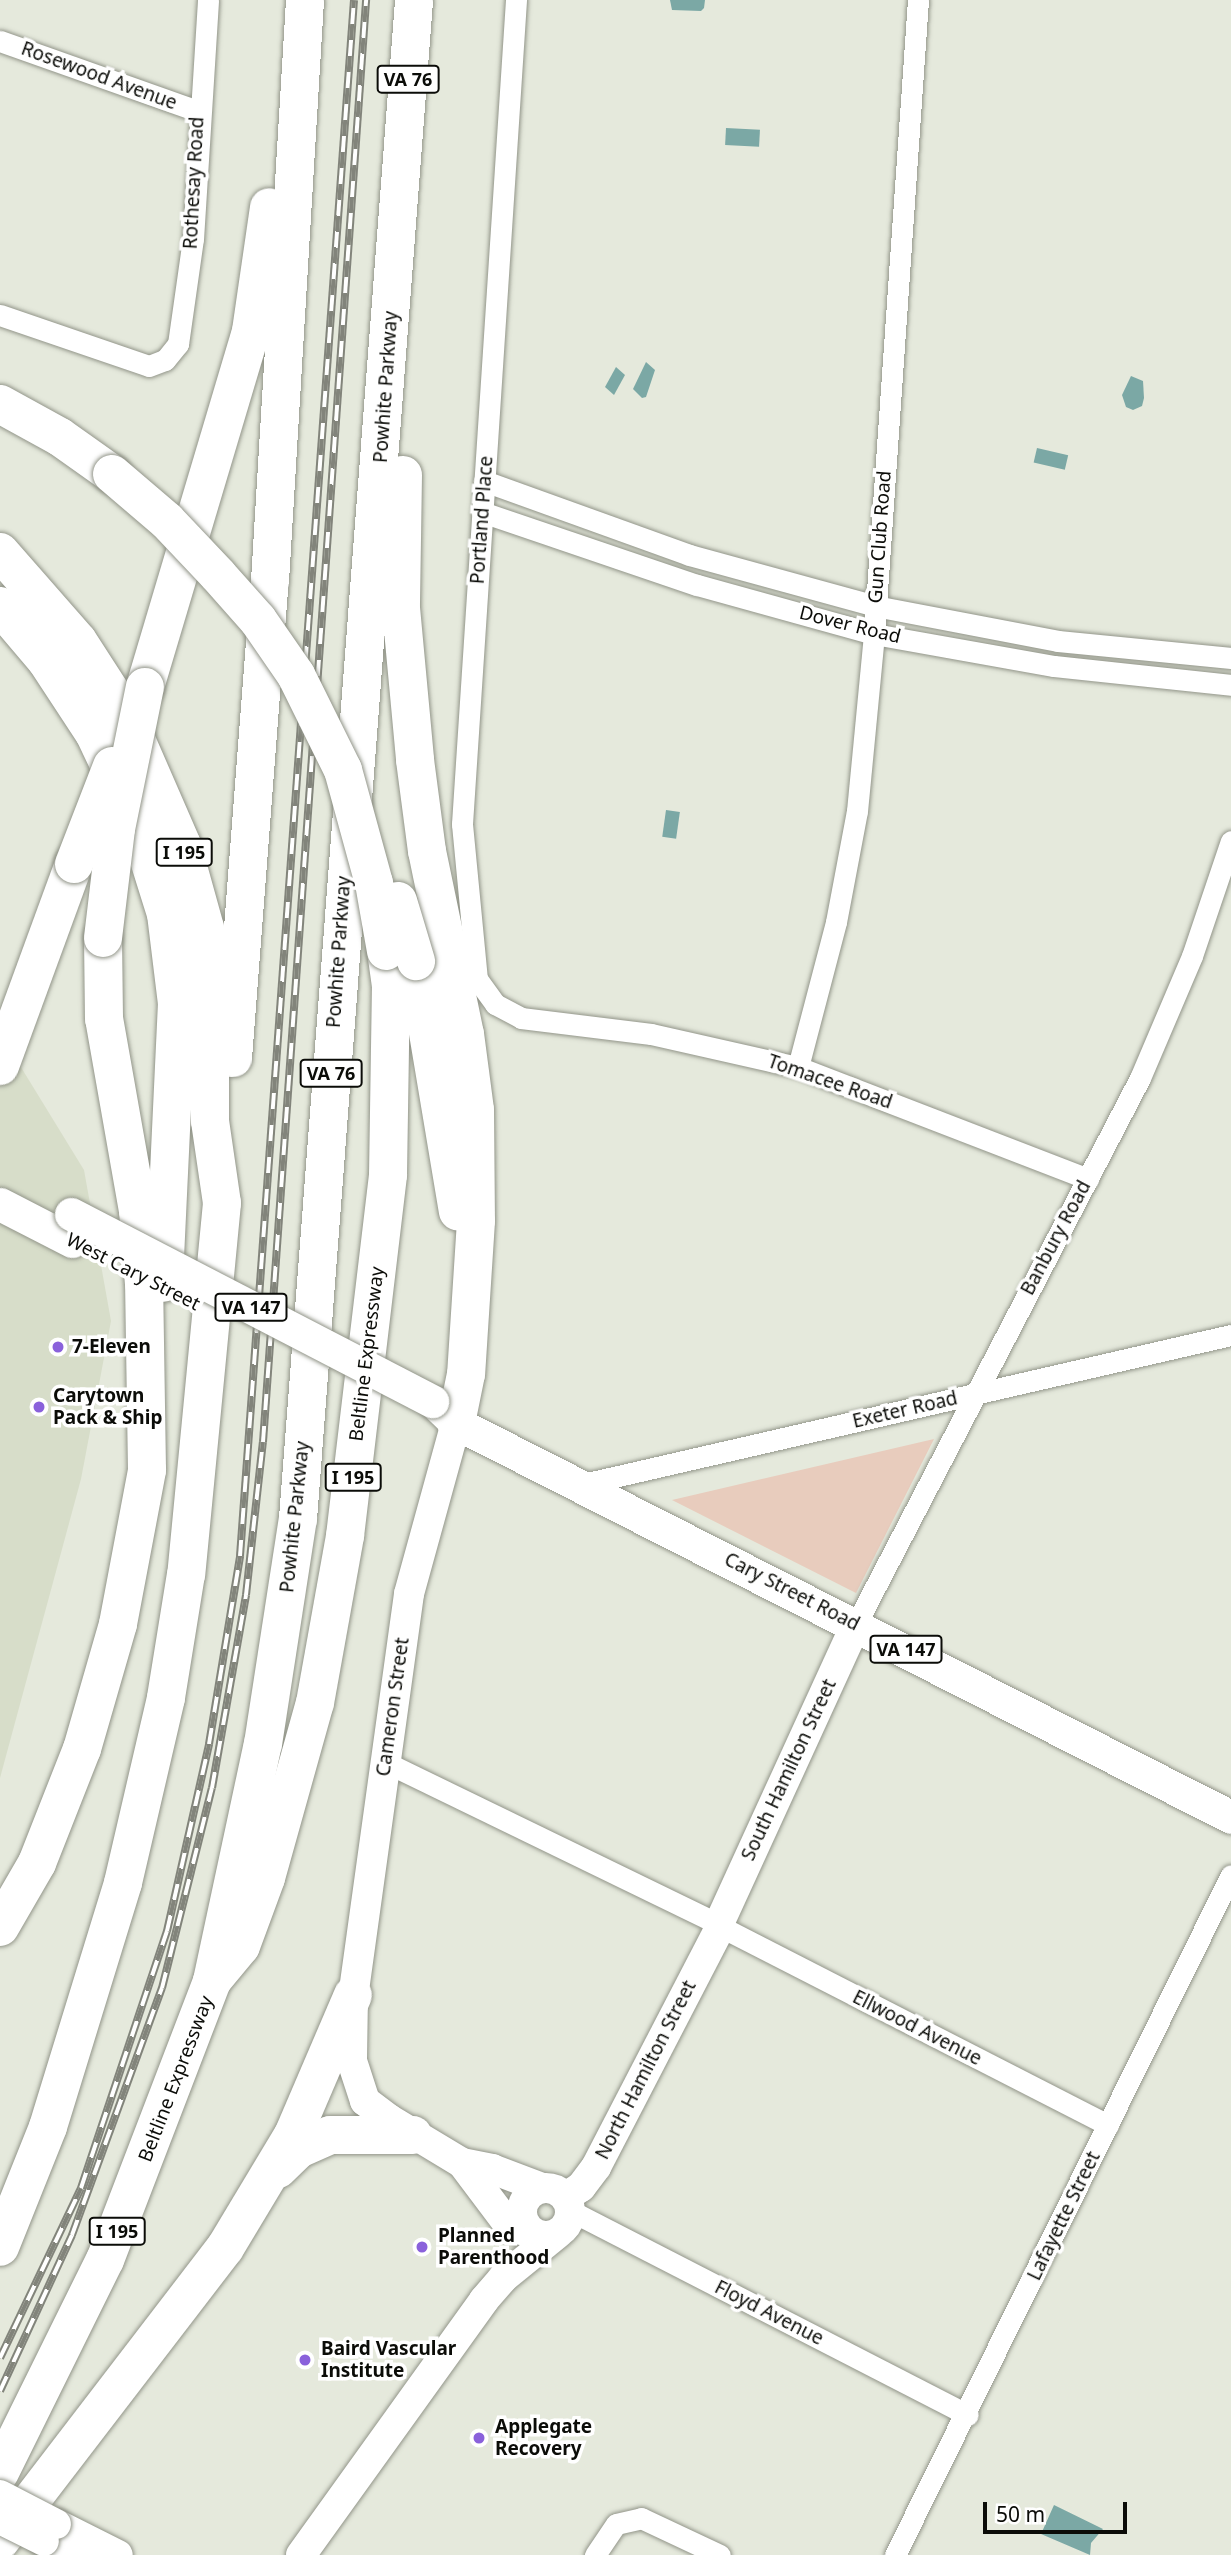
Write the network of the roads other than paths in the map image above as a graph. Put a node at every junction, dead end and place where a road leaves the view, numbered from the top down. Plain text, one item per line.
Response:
1 (208, 0) edge
2 (305, 0) edge
3 (414, 0) edge
4 (516, 0) edge
5 (918, 0) edge
6 (0, 41) edge
7 (299, 73) junction
8 (198, 111) junction
9 (403, 158) junction
10 (0, 315) edge
11 (0, 404) edge
12 (484, 481) junction
13 (482, 512) junction
14 (0, 552) edge
15 (0, 606) edge
16 (875, 606) junction
17 (874, 634) junction
18 (1231, 658) edge
19 (1231, 685) edge
20 (145, 687) junction
21 (1231, 841) edge
22 (401, 956) junction
23 (521, 1018) joint
24 (0, 1066) edge
25 (798, 1067) junction
26 (1088, 1178) junction
27 (0, 1181) edge
28 (222, 1203) junction
29 (0, 1204) edge
30 (72, 1227) junction
31 (471, 1294) junction
32 (1231, 1335) edge
33 (973, 1394) junction
34 (439, 1416) junction
35 (147, 1417) junction
36 (579, 1485) junction
37 (856, 1624) junction
38 (384, 1762) junction
39 (1231, 1817) edge
40 (1231, 1875) edge
41 (719, 1926) junction
42 (0, 1927) edge
43 (212, 1981) junction
44 (352, 1995) junction
45 (1108, 2125) junction
46 (48, 2127) junction
47 (414, 2135) junction
48 (462, 2163) junction
49 (270, 2178) junction
50 (0, 2195) edge
51 (543, 2215) junction
52 (0, 2247) edge
53 (503, 2278) junction
54 (968, 2415) junction
55 (0, 2472) edge
56 (0, 2495) edge
57 (0, 2519) edge
58 (50, 2532) junction
59 (0, 2541) edge
60 (71, 2555) edge
61 (118, 2555) edge
62 (301, 2555) edge
63 (595, 2555) edge
64 (720, 2555) edge
65 (895, 2555) edge

1 - 8 street, Rothesay Road
2 - 7 highway
3 - 9 highway, Powhite Parkway / VA 76
4 - 12 street, Portland Place
5 - 16 street, Gun Club Road
6 - 8 street, Rosewood Avenue
7 - 20 highway
7 - 28 highway
8 - 10 street, Rothesay Road
9 - 31 highway
9 - 43 highway, Powhite Parkway / VA 76
11 - 22 highway, bridge
12 - 13 street, Portland Place
12 - 16 street, Dover Road
13 - 17 street, Dover Road
13 - 23 street, Portland Place
14 - 28 highway, I 195
15 - 35 highway
16 - 17 street, Gun Club Road
16 - 18 street, Dover Road
17 - 19 street, Dover Road
17 - 25 street, Gun Club Road
20 - 24 highway, bridge
20 - 35 highway, bridge
21 - 26 street, Banbury Road
22 - 31 highway
22 - 43 highway, Beltline Expressway / I 195
23 - 25 street, Tomacee Road
25 - 26 street, Tomacee Road
26 - 33 street, Banbury Road
27 - 30 main road, West Cary Street / VA 147
28 - 46 highway, I 195
29 - 30 main road, West Cary Street / VA 147
30 - 34 main road, West Cary Street / VA 147, bridge
31 - 34 highway
32 - 33 street, Exeter Road
33 - 36 street, Exeter Road
33 - 37 street, Banbury Road
34 - 36 main road, Cary Street Road / VA 147
34 - 38 street, Cameron Street
35 - 42 highway
36 - 37 main road, Cary Street Road / VA 147
37 - 39 main road, Cary Street Road / VA 147
37 - 41 street, South Hamilton Street
38 - 41 street, Ellwood Avenue
38 - 44 street, Cameron Street
40 - 45 street, Lafayette Street
41 - 45 street, Ellwood Avenue
41 - 51 street, North Hamilton Street
43 - 55 highway, Beltline Expressway / I 195
44 - 47 street, Floyd Avenue
44 - 49 highway
45 - 54 street, Lafayette Street
46 - 50 highway
46 - 52 highway, I 195
47 - 48 street, Floyd Avenue
47 - 49 highway
48 - 51 street, Floyd Avenue
48 - 51 street, Floyd Avenue
49 - 59 highway
51 - 53 street, North Hamilton Street
51 - 53 street, North Hamilton Street
51 - 54 street, Floyd Avenue
53 - 62 street, North Hamilton Street
54 - 65 street, Lafayette Street
56 - 58 street, bridge
57 - 58 street, bridge
58 - 60 street
58 - 61 street
63 - 64 street

